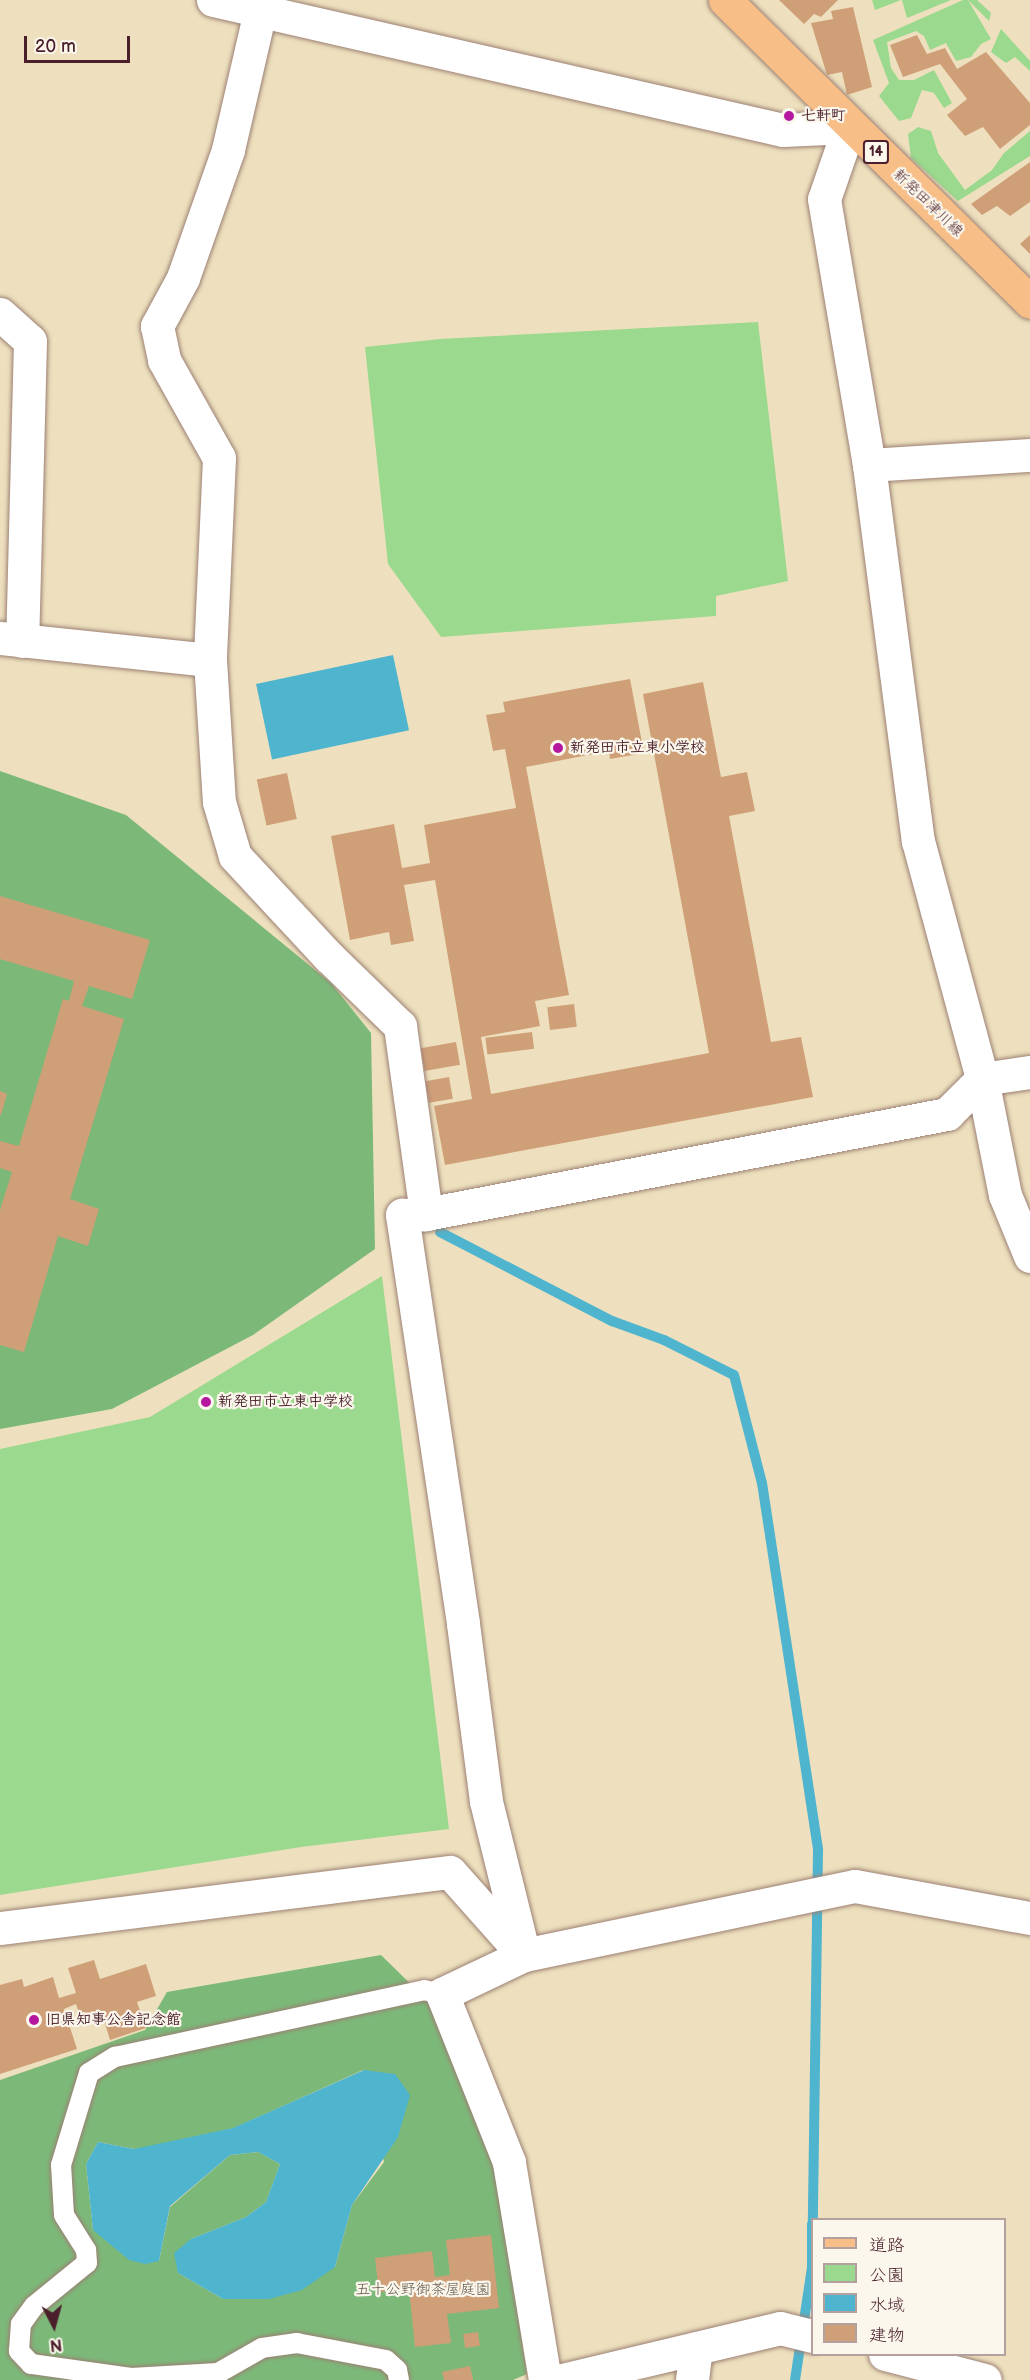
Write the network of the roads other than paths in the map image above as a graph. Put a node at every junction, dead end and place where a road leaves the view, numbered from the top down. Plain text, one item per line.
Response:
1 (213, 0) edge
2 (725, 0) edge
3 (260, 11) junction
4 (849, 127) junction
5 (1030, 302) edge
6 (0, 314) edge
7 (1030, 455) edge
8 (869, 465) junction
9 (11, 640) edge
10 (210, 660) junction
11 (1030, 1072) edge
12 (982, 1079) junction
13 (426, 1214) junction
14 (1030, 1256) edge
15 (1030, 1918) edge
16 (0, 1928) edge
17 (524, 1955) junction
18 (442, 1994) junction
19 (811, 2336) edge
20 (696, 2348) junction
21 (889, 2356) edge
22 (28, 2372) edge
23 (399, 2380) edge
24 (545, 2380) edge
25 (562, 2380) edge
26 (692, 2380) edge
27 (985, 2380) edge

1 - 3 street
2 - 4 main road, 新発田津川線 / 14
3 - 4 street
3 - 10 street
4 - 5 main road, 新発田津川線 / 14
4 - 8 street
6 - 9 street
7 - 8 street
8 - 12 street
9 - 10 street
10 - 13 street
11 - 12 street
12 - 13 street
12 - 14 street
13 - 17 street
15 - 17 street
16 - 17 street
17 - 18 street
18 - 22 lane
18 - 24 street
19 - 20 street
20 - 25 street
20 - 26 street
21 - 27 street
22 - 23 lane

